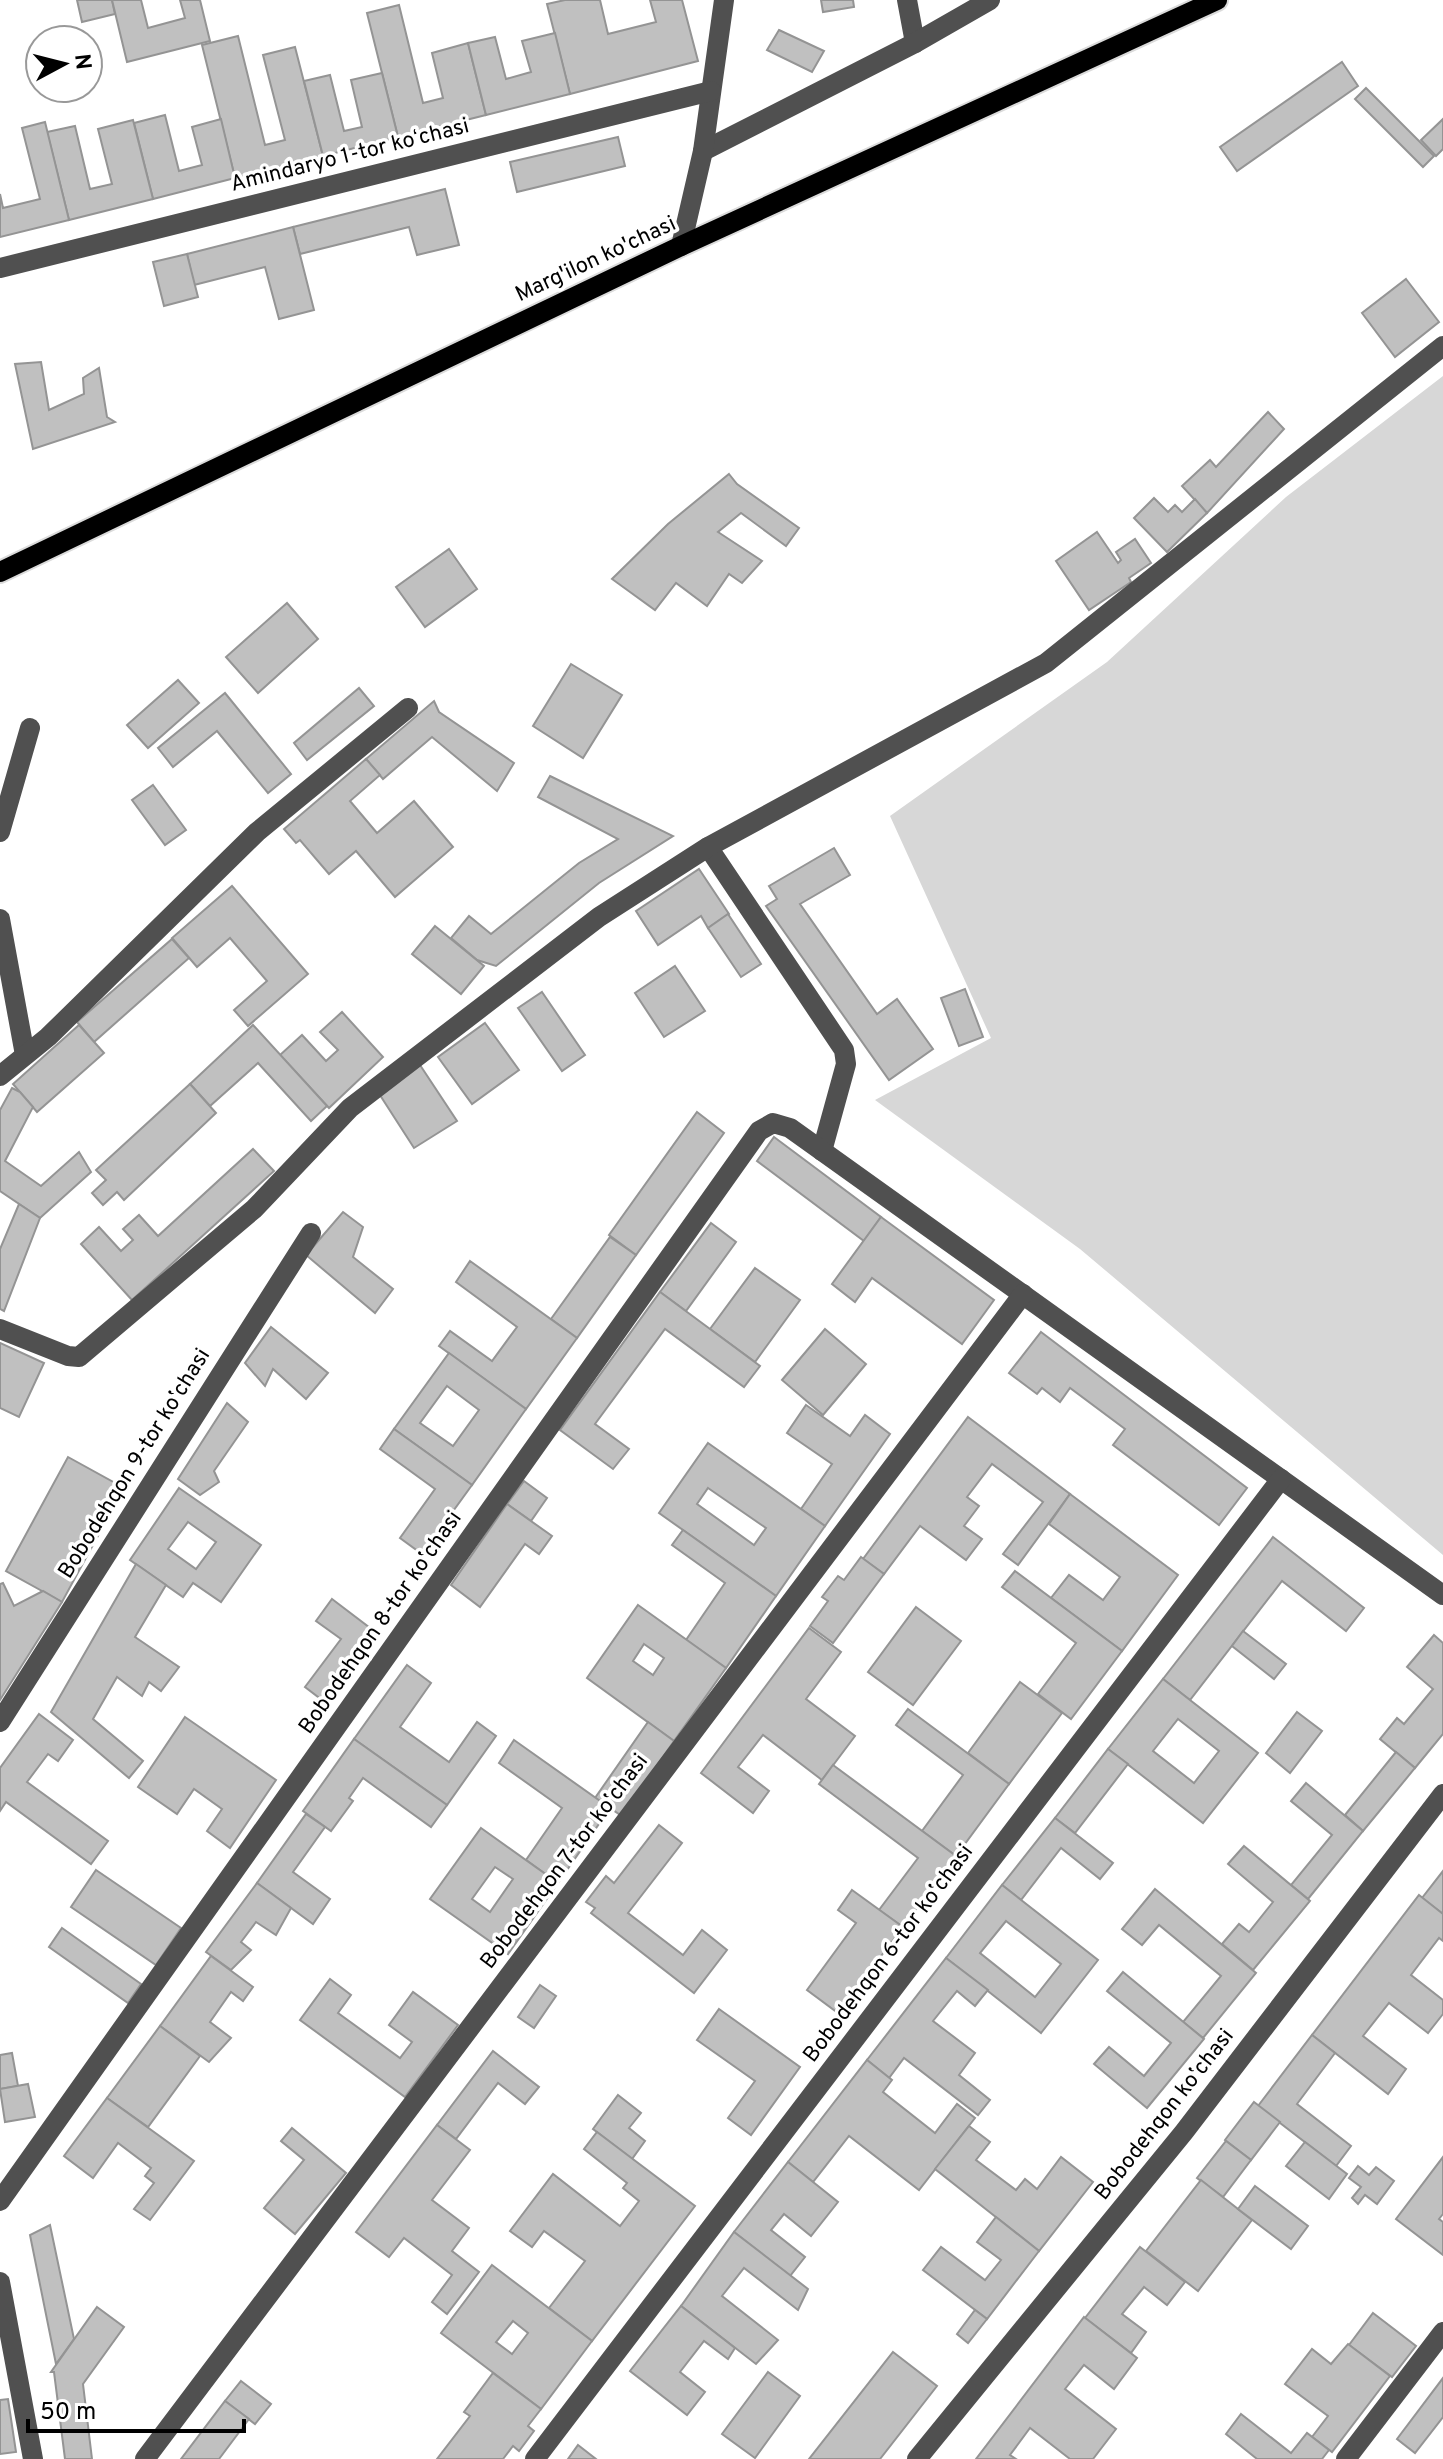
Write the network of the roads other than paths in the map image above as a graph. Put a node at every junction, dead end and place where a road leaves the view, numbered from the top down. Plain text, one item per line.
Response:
1 (724, 0) edge
2 (907, 0) edge
3 (990, 0) edge
4 (1217, 0) edge
5 (915, 43) junction
6 (711, 91) junction
7 (703, 151) junction
8 (681, 246) junction
9 (0, 268) edge
10 (1443, 346) edge
11 (0, 572) edge
12 (408, 708) dead end
13 (30, 728) dead end
14 (0, 832) edge
15 (708, 847) junction
16 (0, 919) edge
17 (25, 1055) junction
18 (0, 1076) edge
19 (822, 1151) junction
20 (311, 1233) dead end
21 (1023, 1294) junction
22 (0, 1329) edge
23 (1281, 1479) junction
24 (1443, 1595) edge
25 (0, 1722) edge
26 (1443, 1794) edge
27 (0, 2201) edge
28 (0, 2282) edge
29 (1443, 2332) edge
30 (33, 2459) edge
31 (145, 2459) edge
32 (535, 2459) edge
33 (917, 2459) edge
34 (1346, 2459) edge

1 - 6 street
2 - 5 street
3 - 5 street
4 - 8 main road, Marg'ilon ko'chasi
5 - 7 street
6 - 7 street
6 - 9 street, Amindaryo 1-tor koʻchasi
7 - 8 street
8 - 11 main road, Marg'ilon ko'chasi
10 - 15 street
12 - 17 street
13 - 14 street
15 - 19 street
15 - 22 street
16 - 17 street
17 - 18 street
19 - 21 street, Bobodehqon 8-tor koʼchasi
19 - 27 street, Bobodehqon 8-tor koʼchasi
20 - 25 street, Bobodehqon 9-tor koʼchasi
21 - 23 street, Bobodehqon 8-tor koʼchasi
21 - 31 street, Bobodehqon 7-tor koʼchasi
23 - 24 street, Bobodehqon 8-tor koʼchasi
23 - 32 street, Bobodehqon 6-tor koʼchasi
26 - 33 street, Bobodehqon koʼchasi
28 - 30 street
29 - 34 street

